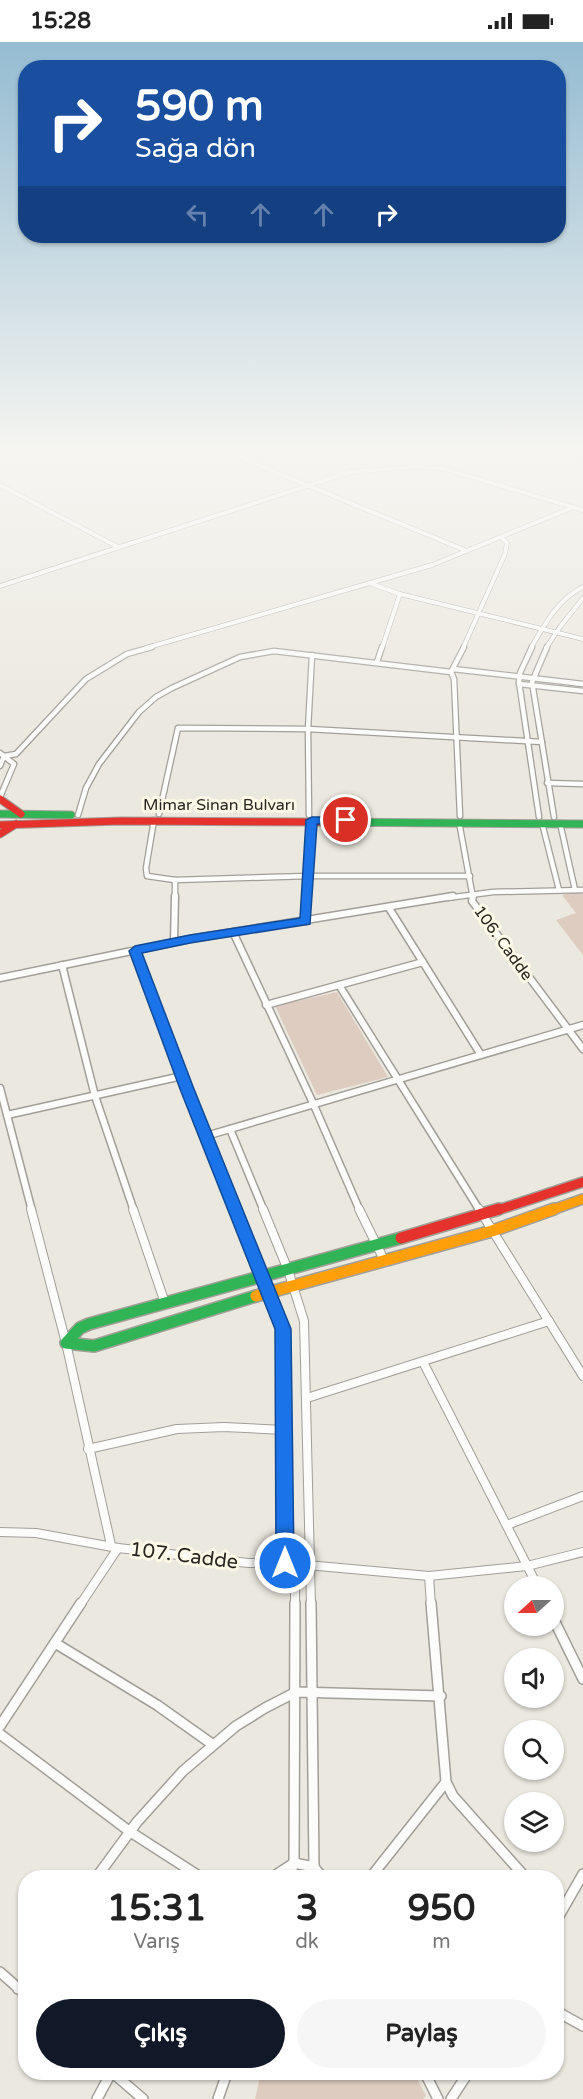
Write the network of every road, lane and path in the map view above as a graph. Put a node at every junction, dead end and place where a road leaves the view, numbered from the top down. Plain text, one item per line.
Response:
1 (114, 545) edge
2 (124, 545) edge
3 (453, 545) edge
4 (482, 545) edge
5 (507, 545) edge
6 (118, 547) junction
7 (468, 551) junction
8 (371, 584) junction
9 (0, 586) edge
10 (583, 587) edge
11 (400, 594) junction
12 (583, 598) edge
13 (478, 614) junction
14 (543, 629) junction
15 (556, 632) junction
16 (583, 639) edge
17 (312, 655) junction
18 (377, 662) junction
19 (452, 670) junction
20 (533, 679) junction
21 (519, 681) junction
22 (583, 684) edge
23 (532, 685) junction
24 (583, 691) edge
25 (308, 729) junction
26 (455, 736) junction
27 (526, 740) junction
28 (542, 742) junction
29 (2, 754) edge
30 (0, 766) edge
31 (547, 783) junction
32 (583, 784) edge
33 (0, 798) edge
34 (0, 814) edge
35 (78, 814) junction
36 (156, 817) junction
37 (583, 817) edge
38 (310, 818) junction
39 (21, 819) junction
40 (460, 819) junction
41 (540, 820) junction
42 (557, 820) junction
43 (583, 824) edge
44 (0, 825) edge
45 (0, 834) edge
46 (308, 876) junction
47 (470, 876) junction
48 (175, 880) junction
49 (559, 890) junction
50 (575, 890) junction
51 (583, 890) edge
52 (473, 896) junction
53 (389, 908) junction
54 (306, 921) junction
55 (233, 932) junction
56 (174, 942) junction
57 (135, 951) junction
58 (423, 962) junction
59 (62, 965) junction
60 (0, 978) edge
61 (339, 985) junction
62 (266, 1005) junction
63 (583, 1025) edge
64 (569, 1029) junction
65 (583, 1049) edge
66 (482, 1055) junction
67 (182, 1076) junction
68 (399, 1079) junction
69 (0, 1088) edge
70 (95, 1096) junction
71 (313, 1103) junction
72 (6, 1115) junction
73 (230, 1129) junction
74 (206, 1136) junction
75 (583, 1182) edge
76 (583, 1198) edge
77 (482, 1215) junction
78 (492, 1231) junction
79 (375, 1245) junction
80 (385, 1262) junction
81 (288, 1270) junction
82 (264, 1276) junction
83 (292, 1284) junction
84 (269, 1292) junction
85 (165, 1303) junction
86 (549, 1321) junction
87 (66, 1344) junction
88 (423, 1362) junction
89 (583, 1376) edge
90 (307, 1398) junction
91 (284, 1430) junction
92 (88, 1449) junction
93 (583, 1496) edge
94 (507, 1525) junction
95 (0, 1532) edge
96 (115, 1547) junction
97 (583, 1552) edge
98 (285, 1563) junction
99 (295, 1565) junction
100 (308, 1566) junction
101 (527, 1566) junction
102 (429, 1576) junction
103 (532, 1576) edge
104 (562, 1636) edge
105 (55, 1643) junction
106 (583, 1679) edge
107 (296, 1692) junction
108 (313, 1693) junction
109 (441, 1696) junction
110 (0, 1726) edge
111 (0, 1734) edge
112 (212, 1744) junction
113 (446, 1782) junction
114 (129, 1831) junction
115 (294, 1863) junction
116 (314, 1868) joint
117 (102, 1870) edge
118 (190, 1870) edge
119 (283, 1870) edge
120 (292, 1870) edge
121 (376, 1870) edge
122 (519, 1870) edge
123 (583, 1874) edge
124 (564, 1905) edge
125 (0, 1972) edge
126 (18, 1988) edge
127 (564, 2015) edge
128 (583, 2026) edge
129 (108, 2080) edge
130 (120, 2080) edge
131 (225, 2080) edge
132 (428, 2080) edge
133 (463, 2080) edge
134 (97, 2099) edge
135 (143, 2099) edge
136 (218, 2099) edge
137 (438, 2099) edge
138 (450, 2099) edge

1 - 6 street
2 - 6 street
3 - 7 street
4 - 7 street
5 - 13 street
6 - 9 street
7 - 8 street
8 - 11 street
8 - 29 street
10 - 14 street
11 - 13 street
11 - 18 street
12 - 15 street
13 - 14 street
13 - 19 street
14 - 15 street
14 - 21 street
15 - 16 street
15 - 20 street
17 - 18 street
17 - 25 street
17 - 35 street
18 - 19 street
19 - 21 street
19 - 26 street, 106. Cadde
20 - 21 street
20 - 22 street
20 - 23 street
21 - 23 street
21 - 27 street
23 - 24 street
23 - 28 street
25 - 26 street
25 - 36 street
25 - 38 street
26 - 27 street
26 - 40 street, 106. Cadde
27 - 28 street
27 - 41 street
28 - 31 street
29 - 30 street
29 - 33 street
31 - 32 street
31 - 42 street
33 - 39 street
34 - 39 street, Mimar Sinan Bulvarı
35 - 36 street, Mimar Sinan Bulvarı
35 - 39 street, Mimar Sinan Bulvarı
36 - 38 street, Mimar Sinan Bulvarı
36 - 39 street, Mimar Sinan Bulvarı
36 - 48 street
37 - 42 street, Mimar Sinan Bulvarı
38 - 40 street, Mimar Sinan Bulvarı
38 - 46 street
39 - 44 street, Mimar Sinan Bulvarı
39 - 45 street
40 - 41 street, Mimar Sinan Bulvarı
40 - 47 street, 106. Cadde
41 - 42 street, Mimar Sinan Bulvarı
41 - 49 street
42 - 43 street, Mimar Sinan Bulvarı
42 - 50 street
46 - 47 street
46 - 48 street
46 - 54 street
47 - 52 street, 106. Cadde
48 - 56 street
49 - 50 street
49 - 52 street
50 - 51 street
52 - 53 street
52 - 64 street, 106. Cadde
53 - 54 street
53 - 58 street
54 - 55 street
55 - 56 street
55 - 62 street
56 - 57 street
57 - 59 street
57 - 67 street
58 - 61 street
58 - 66 street
59 - 60 street
59 - 70 street
61 - 62 street
61 - 68 street
62 - 71 street
63 - 64 street
64 - 65 street, 106. Cadde
64 - 66 street
66 - 68 street
67 - 70 street
67 - 74 street
68 - 71 street
68 - 77 street
69 - 72 street
70 - 72 street
70 - 85 street
71 - 73 street
71 - 79 street
72 - 87 street
73 - 74 street
73 - 81 street
74 - 82 street
75 - 77 street
76 - 78 street
77 - 78 street
77 - 79 street
78 - 80 street
78 - 86 street
79 - 80 street
79 - 81 street
80 - 83 street
81 - 82 street
81 - 83 street
82 - 84 street
82 - 85 street
83 - 84 street
83 - 90 street
84 - 87 street
84 - 91 street
85 - 87 street
86 - 88 street
86 - 89 street
87 - 92 street
88 - 90 street
88 - 94 street
90 - 100 street
91 - 92 street
91 - 98 street
92 - 96 street
93 - 94 street
94 - 101 street
95 - 96 street, 107. Cadde
96 - 98 street, 107. Cadde
96 - 105 street
97 - 101 street, 107. Cadde
98 - 99 street, 107. Cadde
99 - 100 street, 107. Cadde
99 - 107 street
100 - 102 street, 107. Cadde
100 - 108 street
101 - 102 street, 107. Cadde
101 - 103 street
102 - 109 street
104 - 106 street
105 - 110 street
105 - 112 street
107 - 108 street
107 - 112 street
107 - 115 street
108 - 109 street
108 - 116 street
109 - 113 street
111 - 114 street
112 - 114 street
113 - 121 street
113 - 122 street
114 - 117 street
114 - 118 street
115 - 116 street
115 - 119 street
115 - 120 street
123 - 124 street
125 - 126 street
127 - 128 street
129 - 134 street
130 - 135 street
131 - 136 street
132 - 137 street
133 - 138 street

